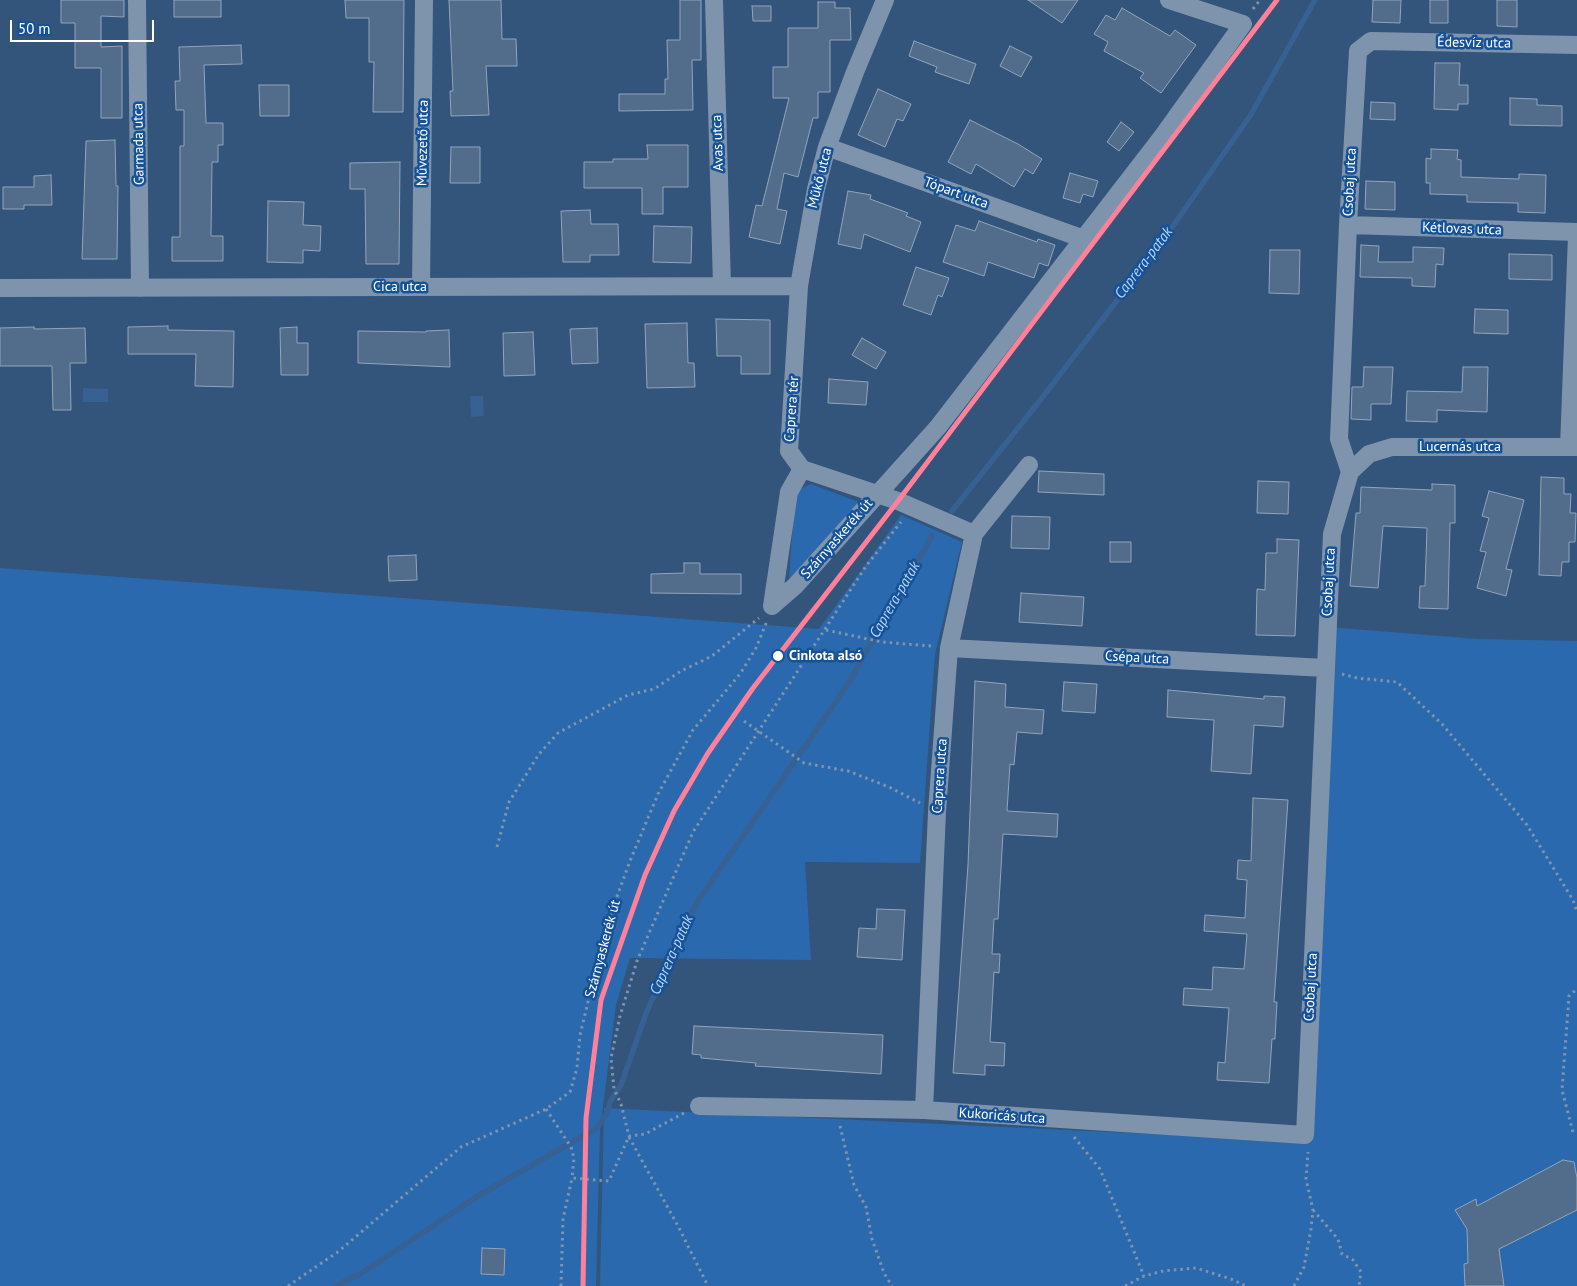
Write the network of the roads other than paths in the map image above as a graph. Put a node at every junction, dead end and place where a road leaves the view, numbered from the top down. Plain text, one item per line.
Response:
1 (137, 0) edge
2 (424, 0) edge
3 (714, 0) edge
4 (885, 0) edge
5 (1169, 0) edge
6 (1371, 41) joint
7 (1577, 45) edge
8 (827, 147) junction
9 (1348, 225) junction
10 (1577, 233) edge
11 (1084, 239) junction
12 (722, 285) junction
13 (799, 286) junction
14 (422, 287) junction
15 (0, 288) edge
16 (140, 288) junction
17 (795, 366) joint
18 (1573, 447) edge
19 (1029, 464) dead end
20 (802, 469) junction
21 (1350, 472) junction
22 (877, 494) junction
23 (974, 534) junction
24 (949, 648) junction
25 (1325, 668) junction
26 (698, 1106) road end
27 (924, 1110) junction
28 (1305, 1135) joint

1 - 16 street, Garmada utca
2 - 14 street, Művezető utca
3 - 12 street, Avas utca
4 - 8 street, Műkő utca
5 - 11 street, Szárnyaskerék út
6 - 7 street, Édesvíz utca
6 - 9 street, Csobaj utca
8 - 11 street, Tópart utca
8 - 13 street, Műkő utca
9 - 10 street, Kétlovas utca
9 - 21 street, Csobaj utca
10 - 18 street
11 - 22 street, Szárnyaskerék út
12 - 13 street, Cica utca
12 - 14 street, Cica utca
13 - 17 street, Műkő utca
14 - 16 street, Cica utca
15 - 16 street, Cica utca
17 - 20 street, Caprera tér
18 - 21 street, Lucernás utca
19 - 23 street, Caprera utca
20 - 22 street
20 - 22 street, Szárnyaskerék út
21 - 25 street, Csobaj utca
22 - 23 street
23 - 24 street, Caprera utca
24 - 25 street, Csépa utca
24 - 27 street, Caprera utca
25 - 28 street, Csobaj utca
26 - 27 street, Kukoricás utca
27 - 28 street, Kukoricás utca

